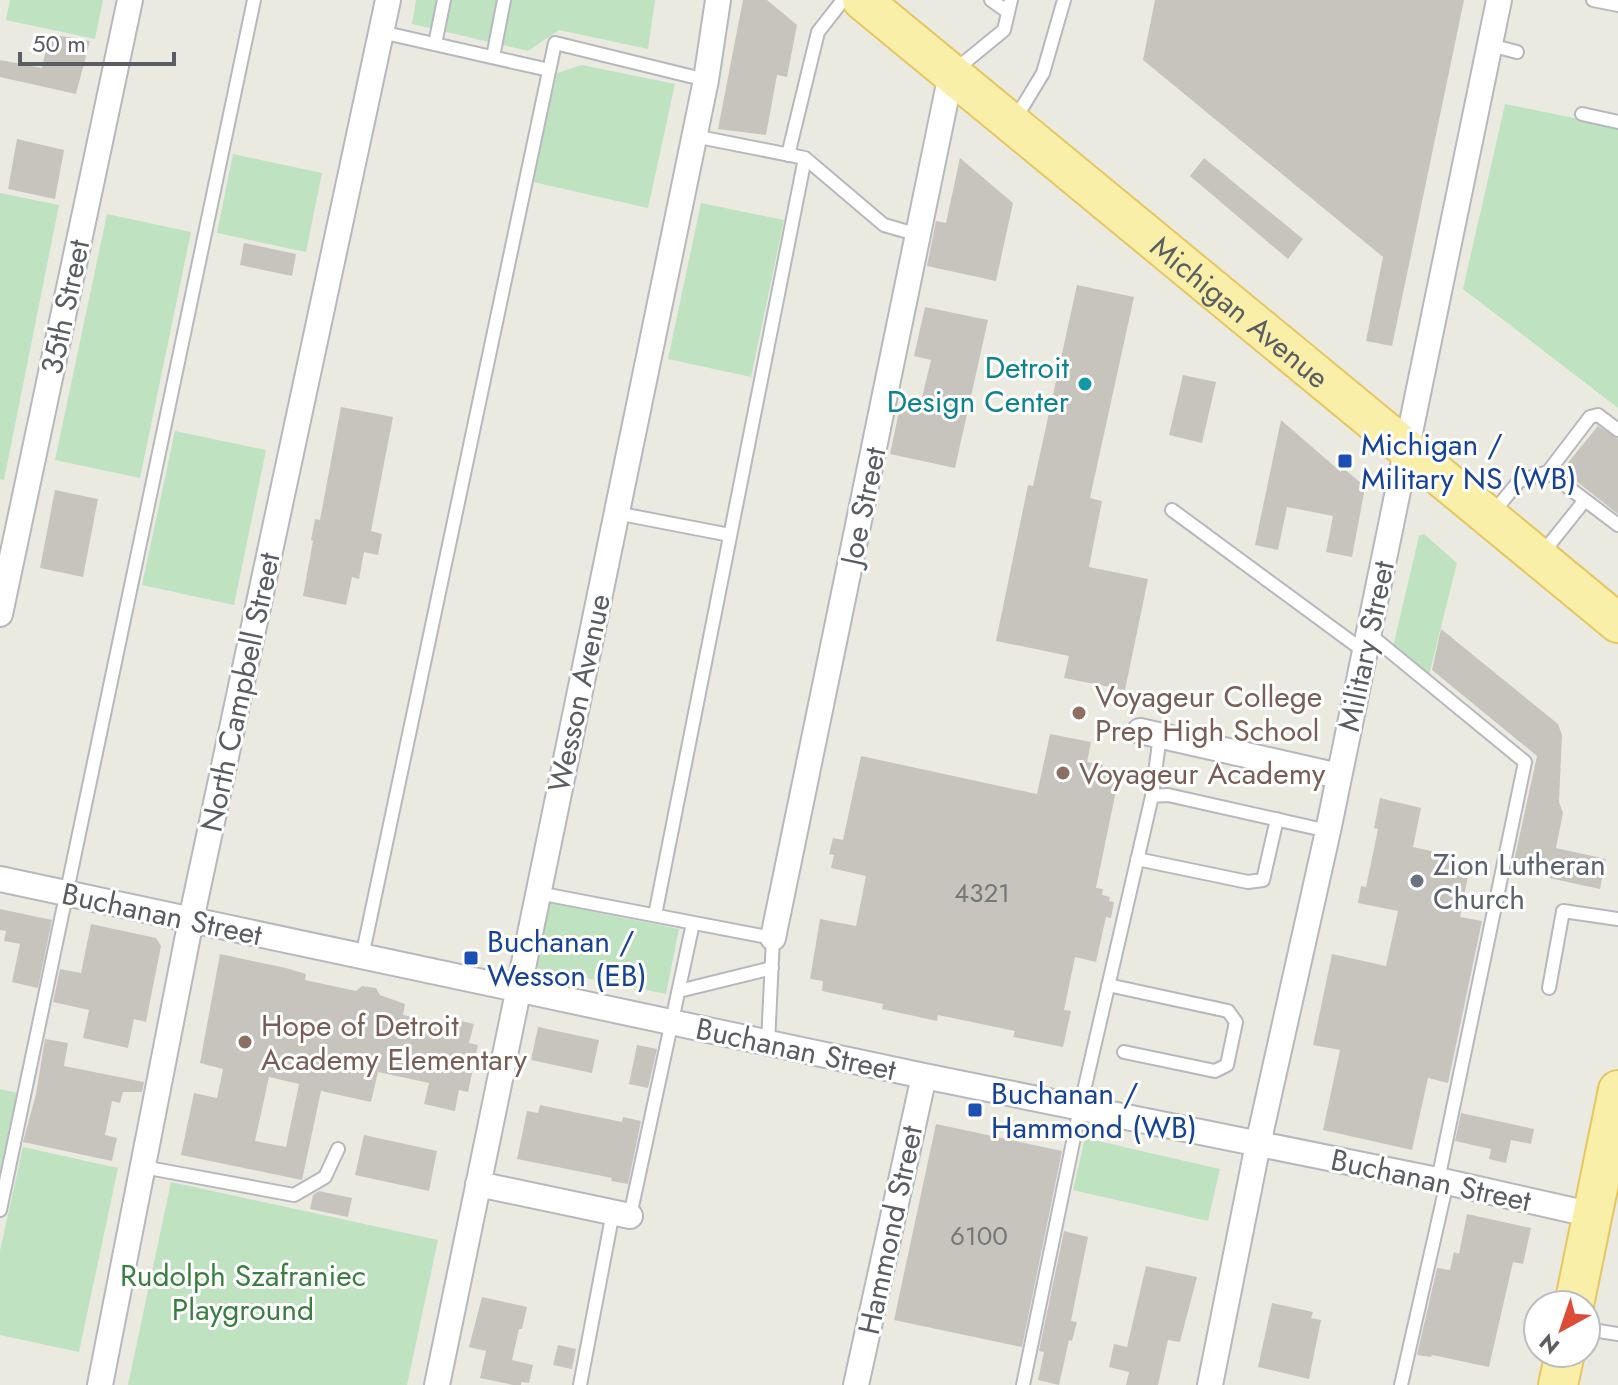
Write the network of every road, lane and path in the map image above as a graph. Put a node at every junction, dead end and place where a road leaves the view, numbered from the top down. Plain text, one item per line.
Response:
1 (130, 0) edge
2 (254, 0) edge
3 (388, 0) edge
4 (444, 0) edge
5 (504, 0) edge
6 (718, 0) edge
7 (843, 0) edge
8 (862, 0) edge
9 (991, 0) edge
10 (1064, 0) edge
11 (1499, 0) edge
12 (1593, 0) edge
13 (1618, 5) edge
14 (1009, 6) edge
15 (381, 32) junction
16 (435, 44) junction
17 (1490, 45) junction
18 (1517, 52) dead end
19 (493, 57) junction
20 (549, 70) junction
21 (951, 74) junction
22 (706, 80) junction
23 (1582, 114) dead end
24 (1618, 122) edge
25 (1012, 123) junction
26 (694, 136) junction
27 (788, 155) junction
28 (805, 158) junction
29 (919, 235) junction
30 (1618, 430) edge
31 (1406, 449) junction
32 (1548, 472) junction
33 (1585, 500) junction
34 (1172, 510) dead end
35 (616, 513) junction
36 (1490, 517) junction
37 (1618, 525) edge
38 (730, 535) junction
39 (1539, 557) junction
40 (0, 614) edge
41 (1618, 623) edge
42 (1367, 643) junction
43 (1150, 733) joint
44 (1339, 776) junction
45 (1152, 796) junction
46 (1277, 819) junction
47 (1328, 831) junction
48 (1137, 859) junction
49 (0, 879) edge
50 (538, 893) junction
51 (68, 894) junction
52 (655, 915) junction
53 (1618, 919) edge
54 (191, 920) junction
55 (693, 923) junction
56 (773, 938) junction
57 (362, 957) junction
58 (772, 968) junction
59 (1108, 985) junction
60 (1549, 988) dead end
61 (517, 991) junction
62 (679, 991) junction
63 (672, 1023) junction
64 (768, 1043) junction
65 (1124, 1052) dead end
66 (924, 1076) junction
67 (1617, 1098) edge
68 (1080, 1108) junction
69 (1258, 1144) junction
70 (338, 1149) dead end
71 (143, 1167) junction
72 (1610, 1173) edge
73 (1442, 1181) junction
74 (478, 1184) junction
75 (0, 1210) edge
76 (621, 1214) junction
77 (1593, 1215) junction
78 (1577, 1289) edge
79 (100, 1385) edge
80 (437, 1385) edge
81 (580, 1385) edge
82 (856, 1385) edge
83 (1023, 1385) edge
84 (1210, 1385) edge
85 (1401, 1385) edge

1 - 40 street, 35th Street
2 - 51 lane
3 - 15 street, North Campbell Street
4 - 16 lane
5 - 19 lane
6 - 22 street, Wesson Avenue
7 - 27 lane
8 - 21 main road, Michigan Avenue
9 - 14 lane
10 - 25 lane
11 - 17 street, Military Street
12 - 13 lane
14 - 21 lane
15 - 16 lane
15 - 54 street, North Campbell Street
16 - 19 lane
17 - 18 lane
17 - 31 street, Military Street
19 - 20 lane
20 - 22 lane
20 - 57 lane
21 - 25 main road, Michigan Avenue
21 - 29 street, Joe Street
22 - 26 street, Wesson Avenue
23 - 24 lane
25 - 31 main road, Michigan Avenue
26 - 27 lane
26 - 35 street, Wesson Avenue
27 - 28 lane
28 - 29 lane
28 - 38 lane
29 - 56 street, Joe Street
30 - 32 lane
31 - 36 main road, Michigan Avenue
31 - 42 street, Military Street
32 - 33 lane
32 - 36 lane
33 - 37 lane
33 - 39 lane
34 - 42 lane
35 - 38 lane
35 - 50 street, Wesson Avenue
36 - 39 main road, Michigan Avenue
38 - 52 lane
39 - 41 main road, Michigan Avenue
42 - 44 street, Military Street
42 - 73 lane
43 - 44 street
43 - 45 lane
44 - 47 street, Military Street
45 - 46 lane
45 - 48 lane
46 - 47 lane
46 - 48 lane
47 - 69 street, Military Street
48 - 59 lane
49 - 51 street, Buchanan Street
50 - 52 lane
50 - 61 street, Wesson Avenue
51 - 54 street, Buchanan Street
51 - 75 lane
52 - 55 lane
53 - 60 lane
54 - 57 street, Buchanan Street
54 - 71 street, North Campbell Street
55 - 56 lane
55 - 62 lane
56 - 58 lane
57 - 61 street, Buchanan Street
58 - 62 lane
58 - 64 lane
59 - 65 lane
59 - 68 lane
61 - 63 street, Buchanan Street
61 - 74 street, Wesson Avenue
62 - 63 lane
63 - 64 street, Buchanan Street
63 - 76 lane
64 - 66 street, Buchanan Street
66 - 68 street, Buchanan Street
66 - 82 street, Hammond Street
67 - 72 main road
68 - 69 street, Buchanan Street
68 - 83 lane
69 - 73 street, Buchanan Street
69 - 84 street, Military Street
70 - 71 lane
71 - 79 street, North Campbell Street
72 - 77 main road
73 - 77 street, Buchanan Street
73 - 85 lane
74 - 76 street
74 - 80 street, Wesson Avenue
76 - 81 lane
77 - 78 main road

